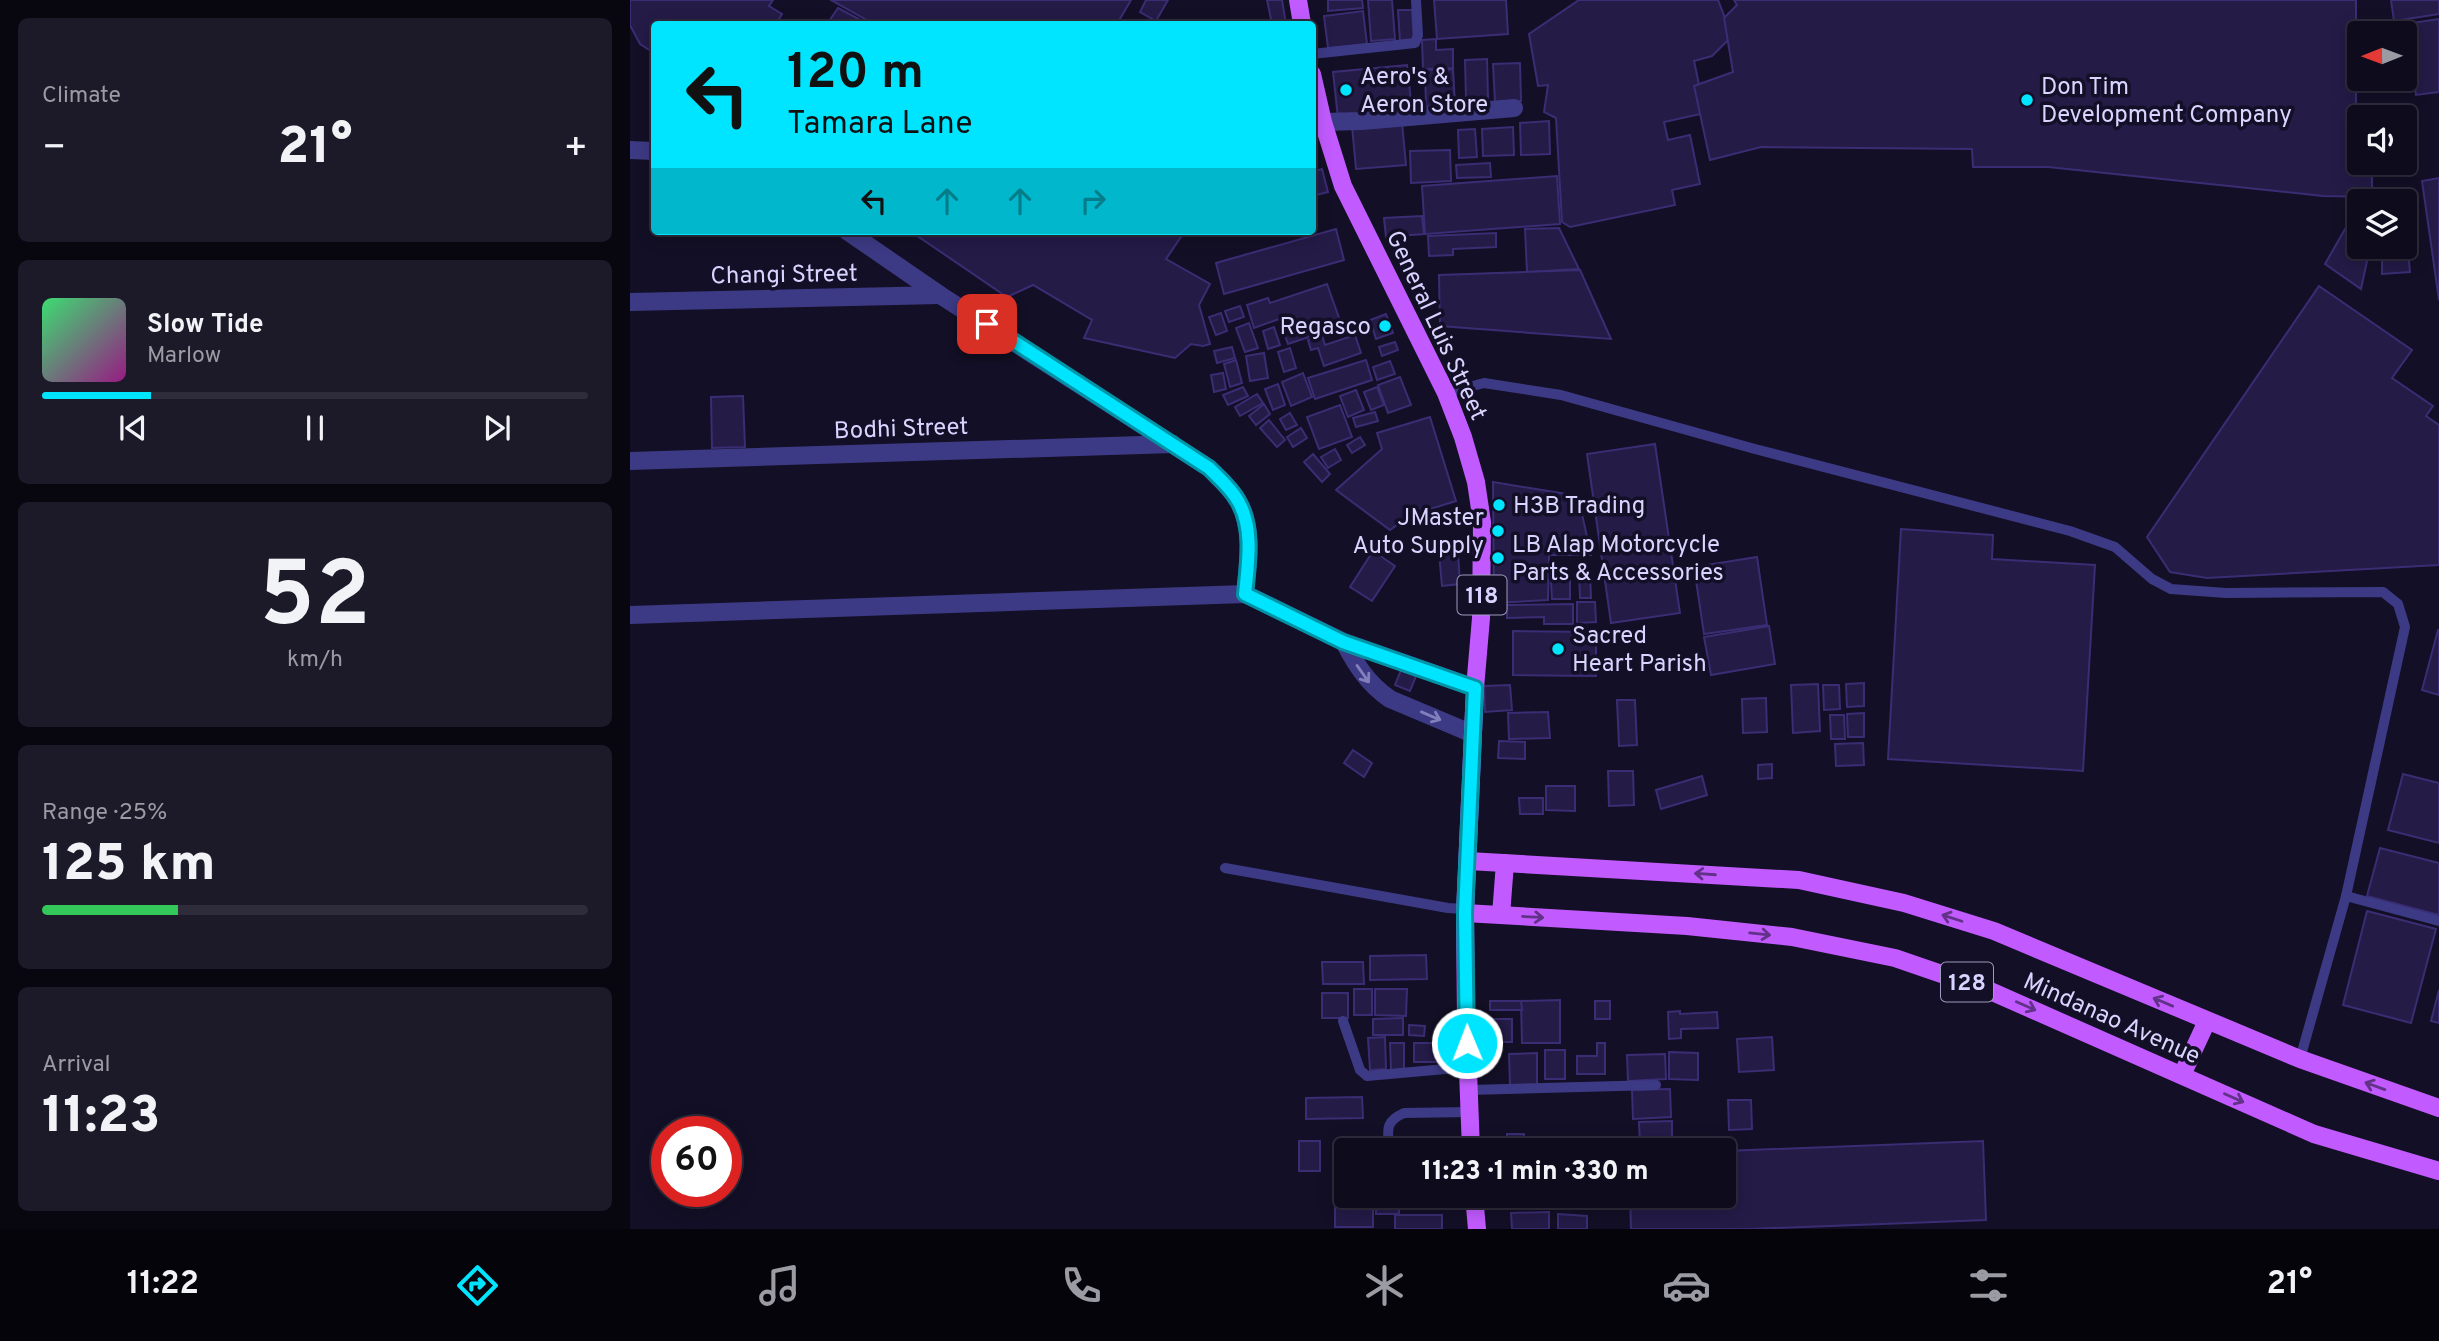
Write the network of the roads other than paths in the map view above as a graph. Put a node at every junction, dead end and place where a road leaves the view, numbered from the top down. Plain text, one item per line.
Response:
1 (1298, 0) edge
2 (1416, 0) edge
3 (1302, 21) edge
4 (1316, 54) edge
5 (1316, 91) edge
6 (1514, 108) dead end
7 (1323, 122) junction
8 (630, 150) edge
9 (651, 151) edge
10 (853, 235) edge
11 (940, 295) junction
12 (630, 302) edge
13 (1446, 393) junction
14 (1173, 444) junction
15 (630, 461) edge
16 (1245, 594) junction
17 (630, 615) edge
18 (1343, 642) junction
19 (1475, 688) junction
20 (1473, 734) junction
21 (1468, 861) junction
22 (1505, 863) junction
23 (1225, 868) dead end
24 (2346, 896) junction
25 (1465, 911) junction
26 (1501, 915) junction
27 (2439, 921) edge
28 (1343, 1021) dead end
29 (2207, 1021) junction
30 (2300, 1059) junction
31 (1468, 1067) junction
32 (2182, 1075) junction
33 (1656, 1084) dead end
34 (1469, 1090) junction
35 (2439, 1108) edge
36 (1469, 1112) junction
37 (1389, 1138) edge
38 (1470, 1138) edge
39 (2439, 1171) edge
40 (1476, 1208) edge
41 (1477, 1229) edge

1 - 3 main road
2 - 4 lane
5 - 7 main road, General Luis Street / 118
6 - 7 street
7 - 13 main road, General Luis Street / 118
8 - 9 street
10 - 11 street
11 - 12 street, Changi Street
11 - 14 street
13 - 19 main road, General Luis Street / 118
13 - 24 lane
14 - 15 street, Bodhi Street
14 - 16 street
16 - 17 street
16 - 18 street
18 - 19 street
18 -> 20 street
19 - 20 main road, General Luis Street / 118
20 - 21 main road, General Luis Street / 118
21 - 22 main road, Mindanao Avenue / 128
21 - 25 main road, General Luis Street / 118
22 - 26 main road
29 -> 22 main road, Mindanao Avenue / 128
23 - 25 lane
24 - 27 lane
24 - 30 lane
25 - 26 main road, Mindanao Avenue / 128
25 - 31 main road, General Luis Street / 118
26 -> 32 main road, Mindanao Avenue / 128
28 - 31 lane
29 - 30 main road, Mindanao Avenue / 128
29 - 32 main road
35 -> 30 main road, Mindanao Avenue / 128
31 - 34 main road, General Luis Street / 118
32 -> 39 main road, Mindanao Avenue / 128
33 - 34 lane
34 - 36 main road, General Luis Street / 118
36 - 37 lane
36 - 38 main road, General Luis Street / 118
40 - 41 main road

